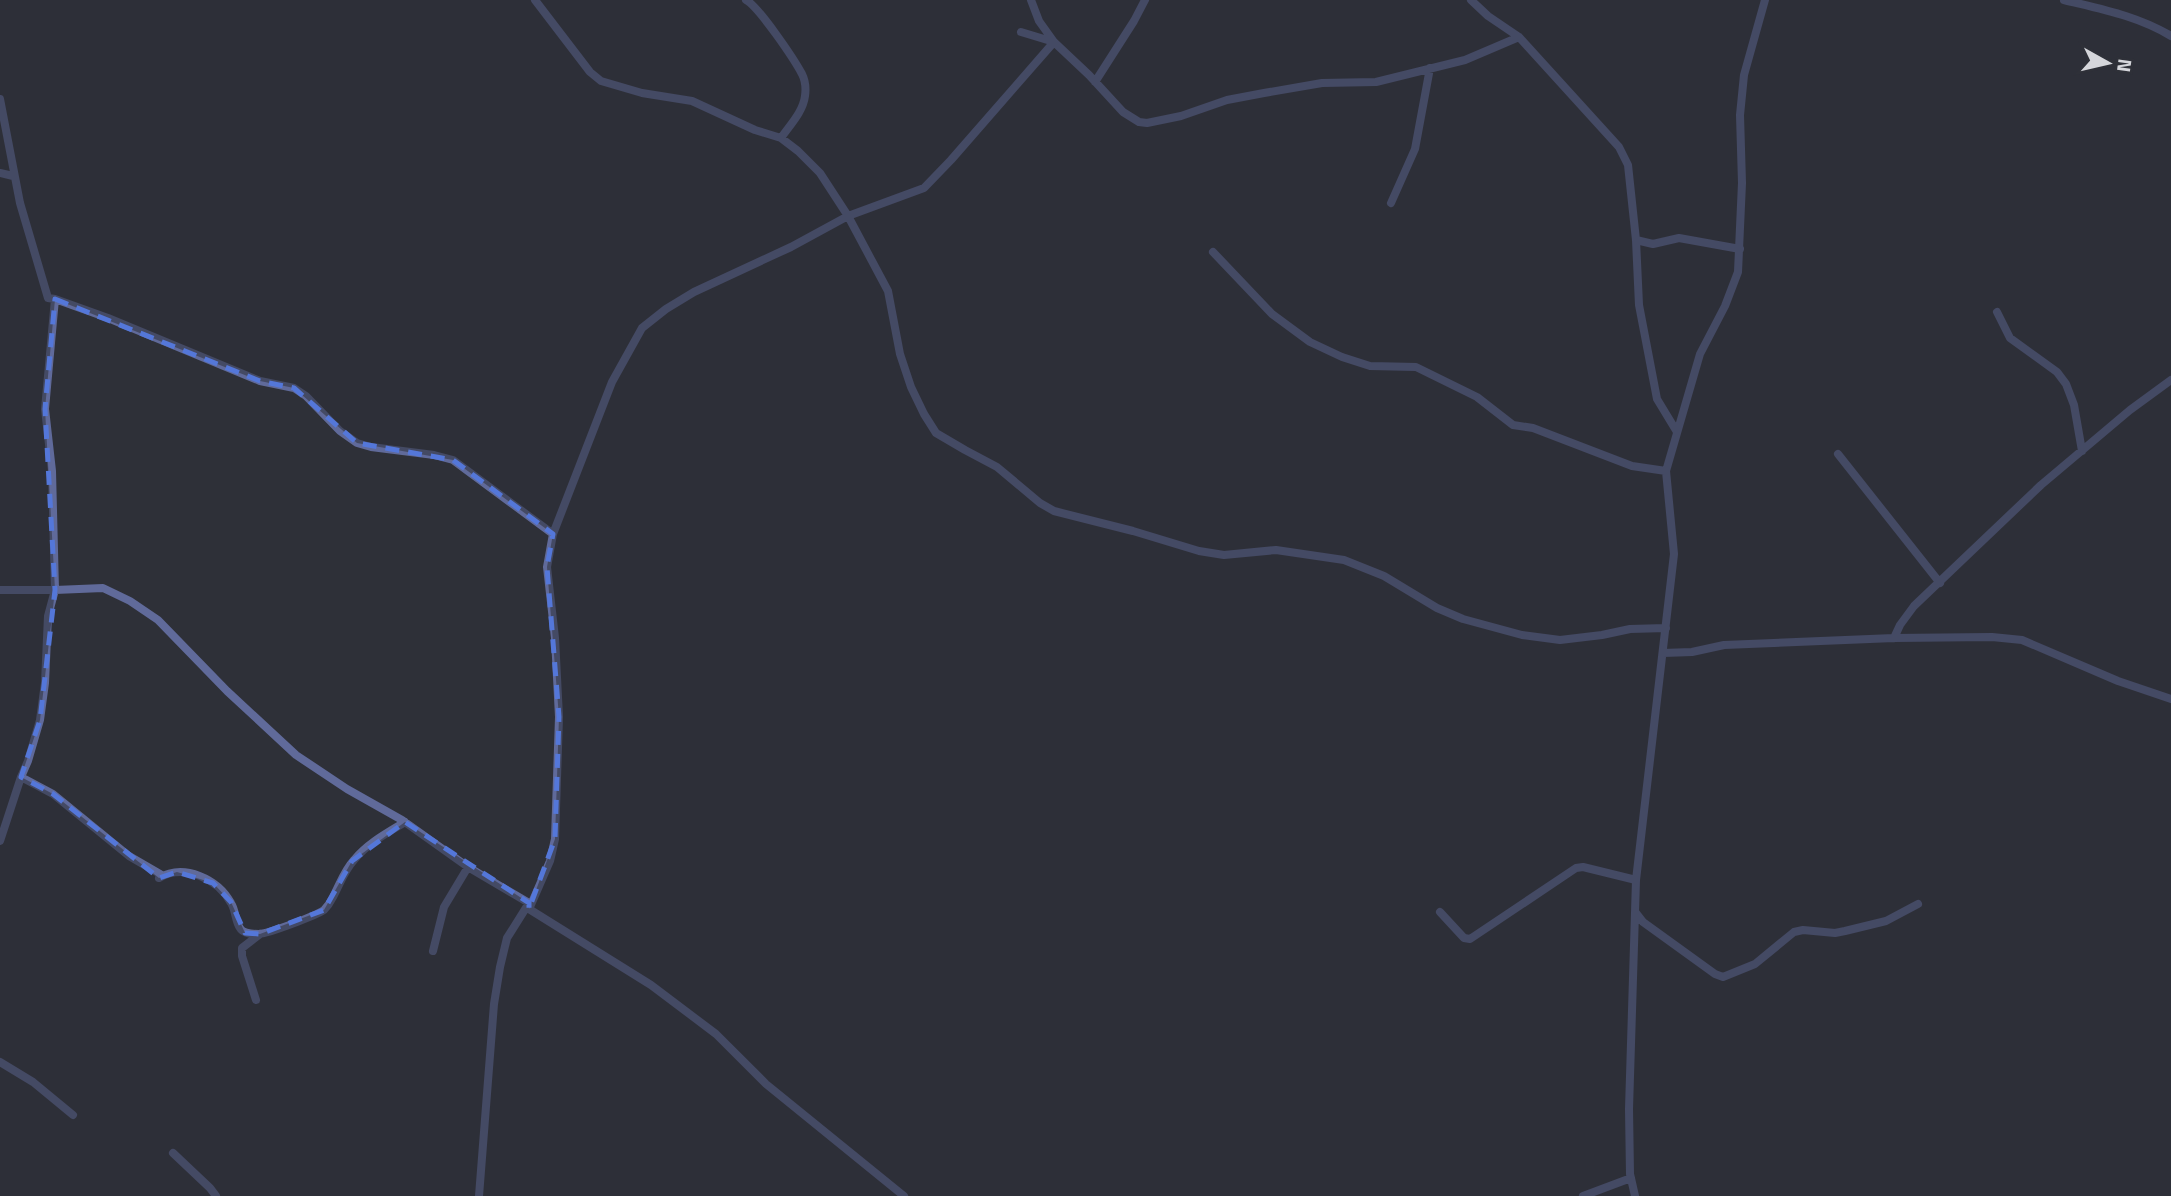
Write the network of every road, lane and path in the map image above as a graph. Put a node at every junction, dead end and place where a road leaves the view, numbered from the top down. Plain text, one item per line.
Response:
1 (535, 0) edge
2 (746, 0) edge
3 (1031, 0) edge
4 (1144, 0) edge
5 (1471, 0) edge
6 (1765, 0) edge
7 (2064, 0) edge
8 (1021, 32) dead end
9 (2171, 36) edge
10 (1519, 37) junction
11 (1054, 42) junction
12 (1430, 68) junction
13 (1095, 82) junction
14 (0, 99) edge
15 (781, 138) junction
16 (0, 173) edge
17 (13, 176) junction
18 (1391, 203) dead end
19 (848, 216) junction
20 (1636, 240) junction
21 (1740, 249) junction
22 (1213, 252) dead end
23 (55, 299) junction
24 (1997, 312) dead end
25 (2171, 380) edge
26 (1677, 432) junction
27 (2082, 451) junction
28 (1838, 454) dead end
29 (1666, 471) junction
30 (553, 534) junction
31 (1940, 583) junction
32 (0, 590) edge
33 (55, 590) junction
34 (1666, 628) junction
35 (1894, 638) junction
36 (1663, 653) junction
37 (2171, 699) edge
38 (21, 777) junction
39 (405, 822) junction
40 (0, 841) edge
41 (468, 867) junction
42 (1636, 880) junction
43 (1918, 904) dead end
44 (529, 906) junction
45 (1440, 912) dead end
46 (1636, 913) junction
47 (260, 934) junction
48 (433, 951) dead end
49 (256, 1000) dead end
50 (0, 1062) edge
51 (73, 1115) dead end
52 (173, 1153) dead end
53 (1630, 1178) junction
54 (216, 1196) edge
55 (479, 1196) edge
56 (904, 1196) edge
57 (1583, 1196) edge
58 (1634, 1196) edge

1 - 15 street
2 - 15 street
3 - 11 street
4 - 13 street
5 - 10 street
6 - 21 street
7 - 9 street
8 - 11 street
10 - 12 street
10 - 20 street
11 - 13 street
11 - 19 street
12 - 13 street
12 - 18 street
14 - 17 street
15 - 19 street
16 - 17 street
17 - 23 street
19 - 30 street
19 - 34 street
20 - 21 street
20 - 26 street
21 - 26 street
22 - 29 street
23 - 30 street
23 - 33 street
24 - 27 street
25 - 27 street
26 - 29 street
27 - 31 street
28 - 31 street
29 - 34 street
30 - 44 street
31 - 35 street
32 - 33 street
33 - 38 street
33 - 39 street
34 - 36 street
35 - 36 street
35 - 37 street
36 - 42 street
38 - 40 street
38 - 47 street
39 - 41 street
39 - 47 street
41 - 44 street
41 - 48 street
42 - 45 street
42 - 46 street
43 - 46 street
44 - 55 street
44 - 56 street
46 - 53 street
47 - 49 street
50 - 51 street
52 - 54 street
53 - 57 street
53 - 58 street

